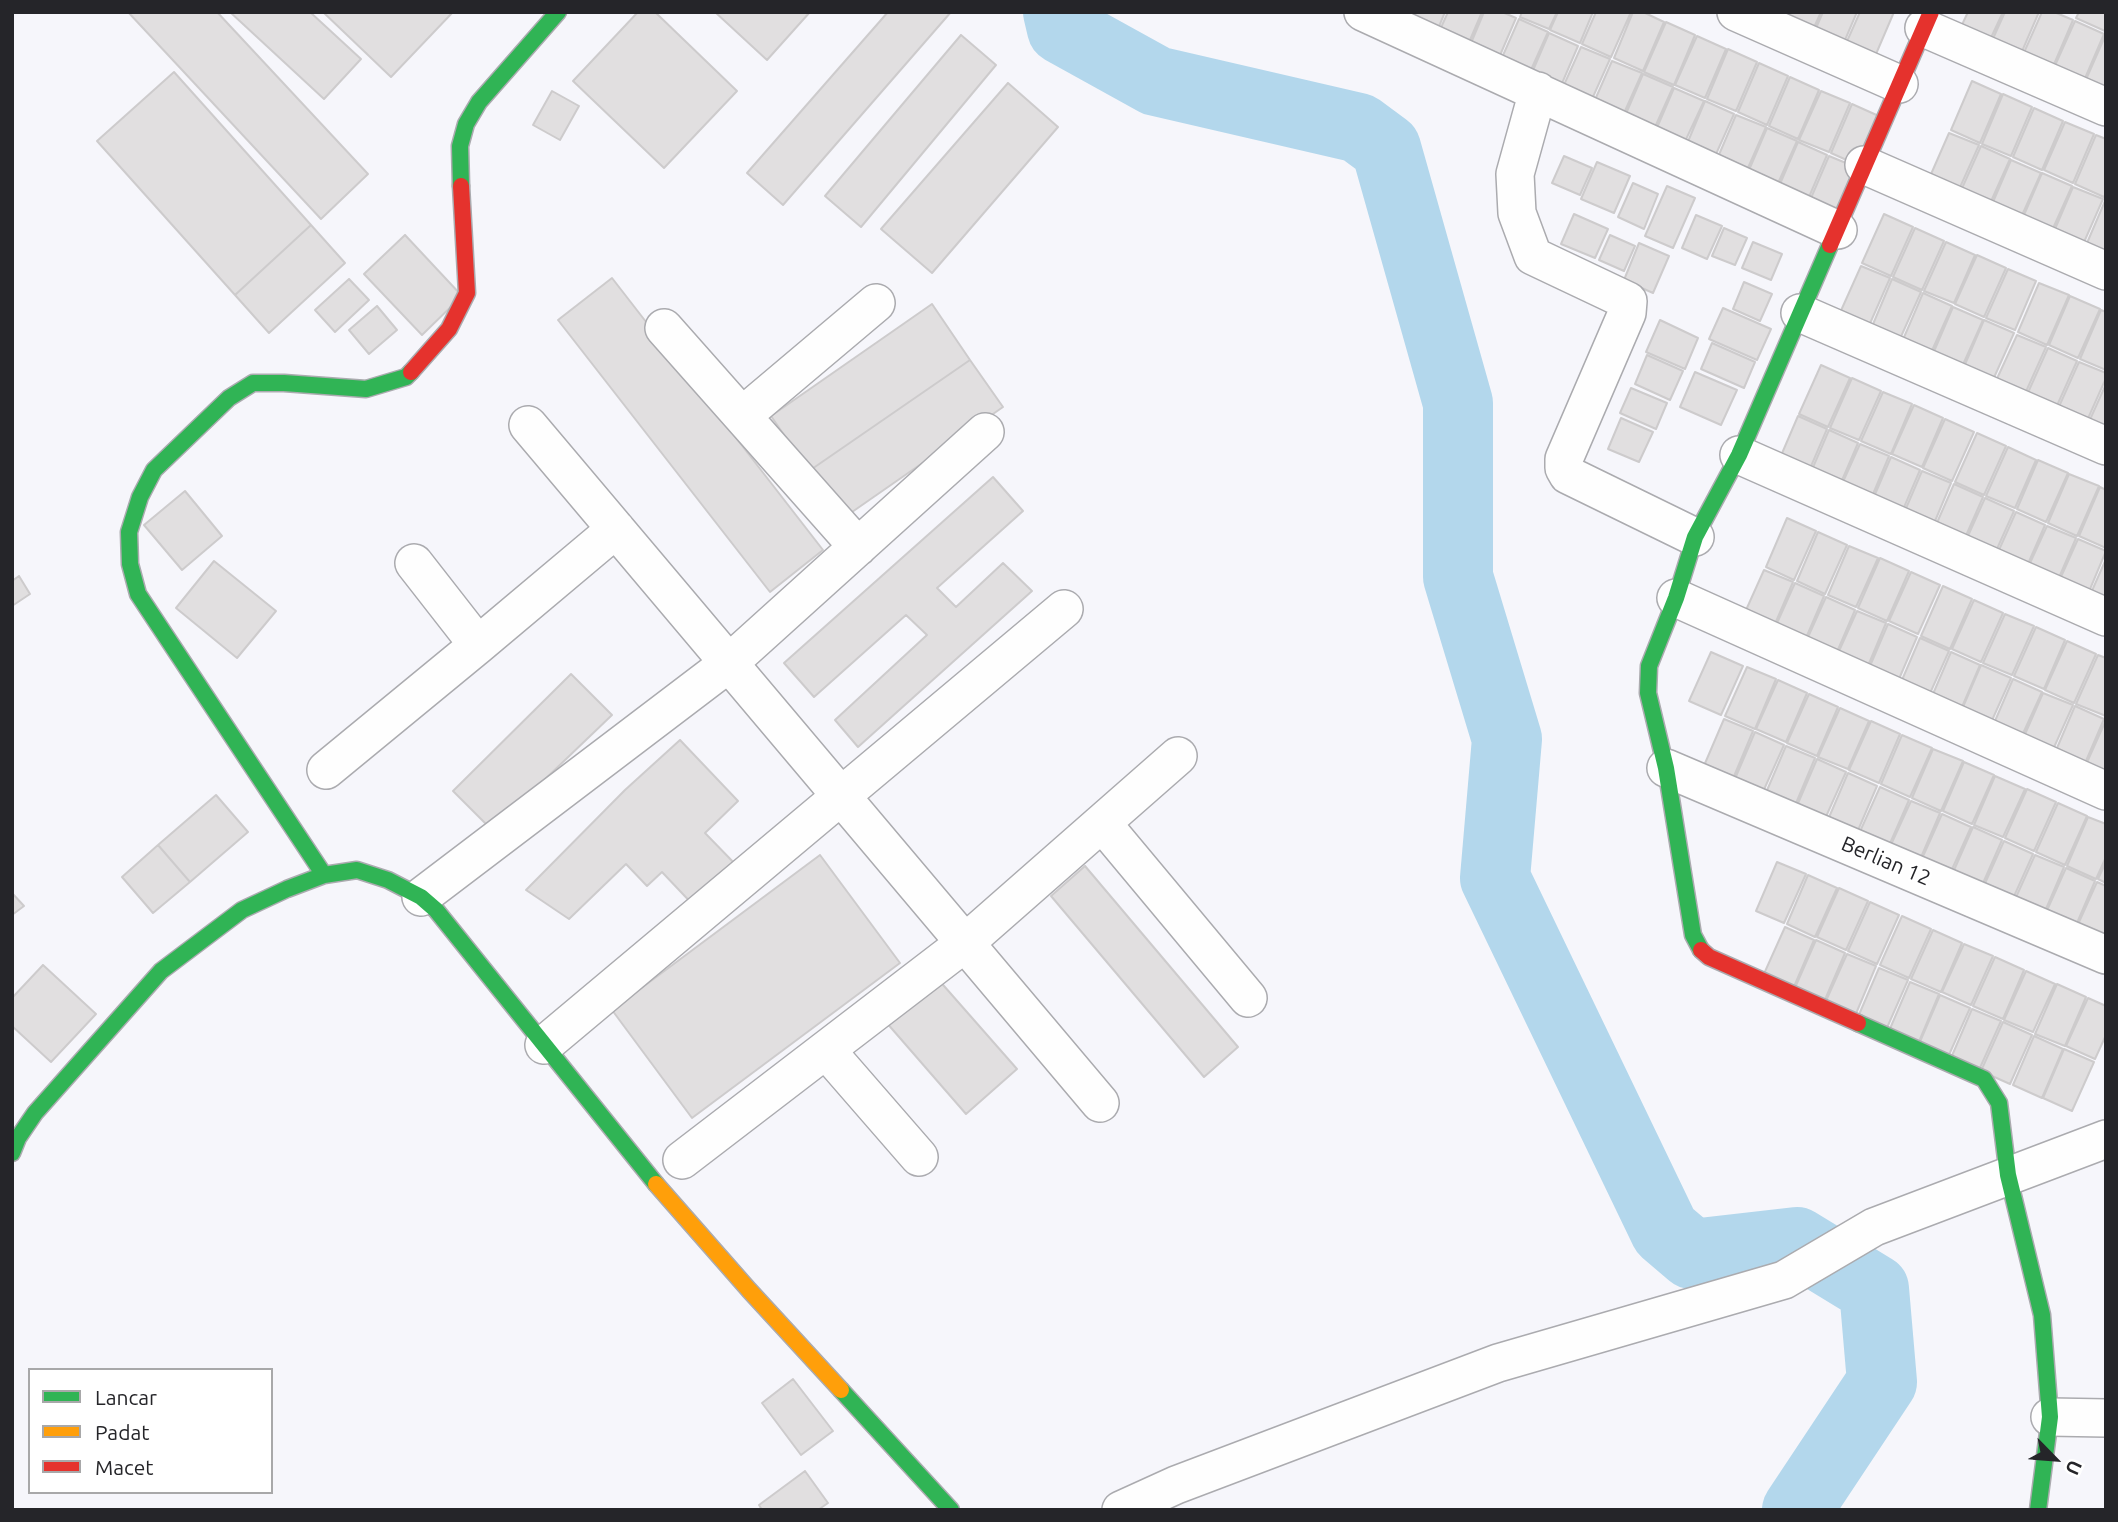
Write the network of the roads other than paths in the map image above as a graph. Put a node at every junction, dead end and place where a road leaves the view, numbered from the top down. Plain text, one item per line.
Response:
1 (558, 12) edge
2 (1363, 12) edge
3 (1736, 12) edge
4 (1928, 20) edge
5 (1899, 84) junction
6 (1538, 91) junction
7 (2106, 107) edge
8 (1864, 165) junction
9 (1838, 230) junction
10 (2106, 271) edge
11 (876, 303) dead end
12 (1800, 313) junction
13 (664, 328) dead end
14 (742, 416) junction
15 (528, 425) dead end
16 (985, 432) dead end
17 (2106, 446) edge
18 (1739, 455) junction
19 (616, 529) junction
20 (1695, 537) junction
21 (858, 547) junction
22 (414, 563) dead end
23 (1676, 597) junction
24 (1064, 609) dead end
25 (2106, 617) edge
26 (478, 645) junction
27 (729, 663) junction
28 (1178, 756) dead end
29 (1666, 768) junction
30 (326, 769) dead end
31 (2106, 791) edge
32 (841, 795) junction
33 (1102, 823) junction
34 (324, 875) junction
35 (421, 897) junction
36 (965, 943) junction
37 (2106, 955) edge
38 (1248, 998) dead end
39 (544, 1045) junction
40 (826, 1050) junction
41 (1100, 1103) dead end
42 (2106, 1139) edge
43 (14, 1141) edge
44 (919, 1157) dead end
45 (682, 1160) dead end
46 (2008, 1175) junction
47 (2050, 1417) junction
48 (2106, 1418) edge
49 (951, 1510) edge
50 (1121, 1510) edge
51 (2038, 1510) edge

1 - 34 street
2 - 6 street
3 - 5 street
4 - 5 street
4 - 7 street
5 - 8 street
6 - 9 street
6 - 20 street
8 - 9 street
8 - 10 street
9 - 12 street
11 - 14 street
12 - 17 street
12 - 18 street
13 - 14 street
14 - 21 street
15 - 19 street
16 - 21 street
18 - 20 street
18 - 25 street
19 - 26 street
19 - 27 street
20 - 23 street
21 - 27 street
22 - 26 street
23 - 29 street
23 - 31 street
24 - 32 street
26 - 30 street
27 - 32 street
27 - 35 street
28 - 33 street
29 - 37 street, Berlian 12
29 - 46 street
32 - 36 street
32 - 39 street
33 - 36 street
33 - 38 street
34 - 35 street
34 - 43 street
35 - 39 street
36 - 40 street
36 - 41 street
39 - 49 street
40 - 44 street
40 - 45 street
42 - 46 street
46 - 47 street
46 - 50 street
47 - 48 street
47 - 51 street

